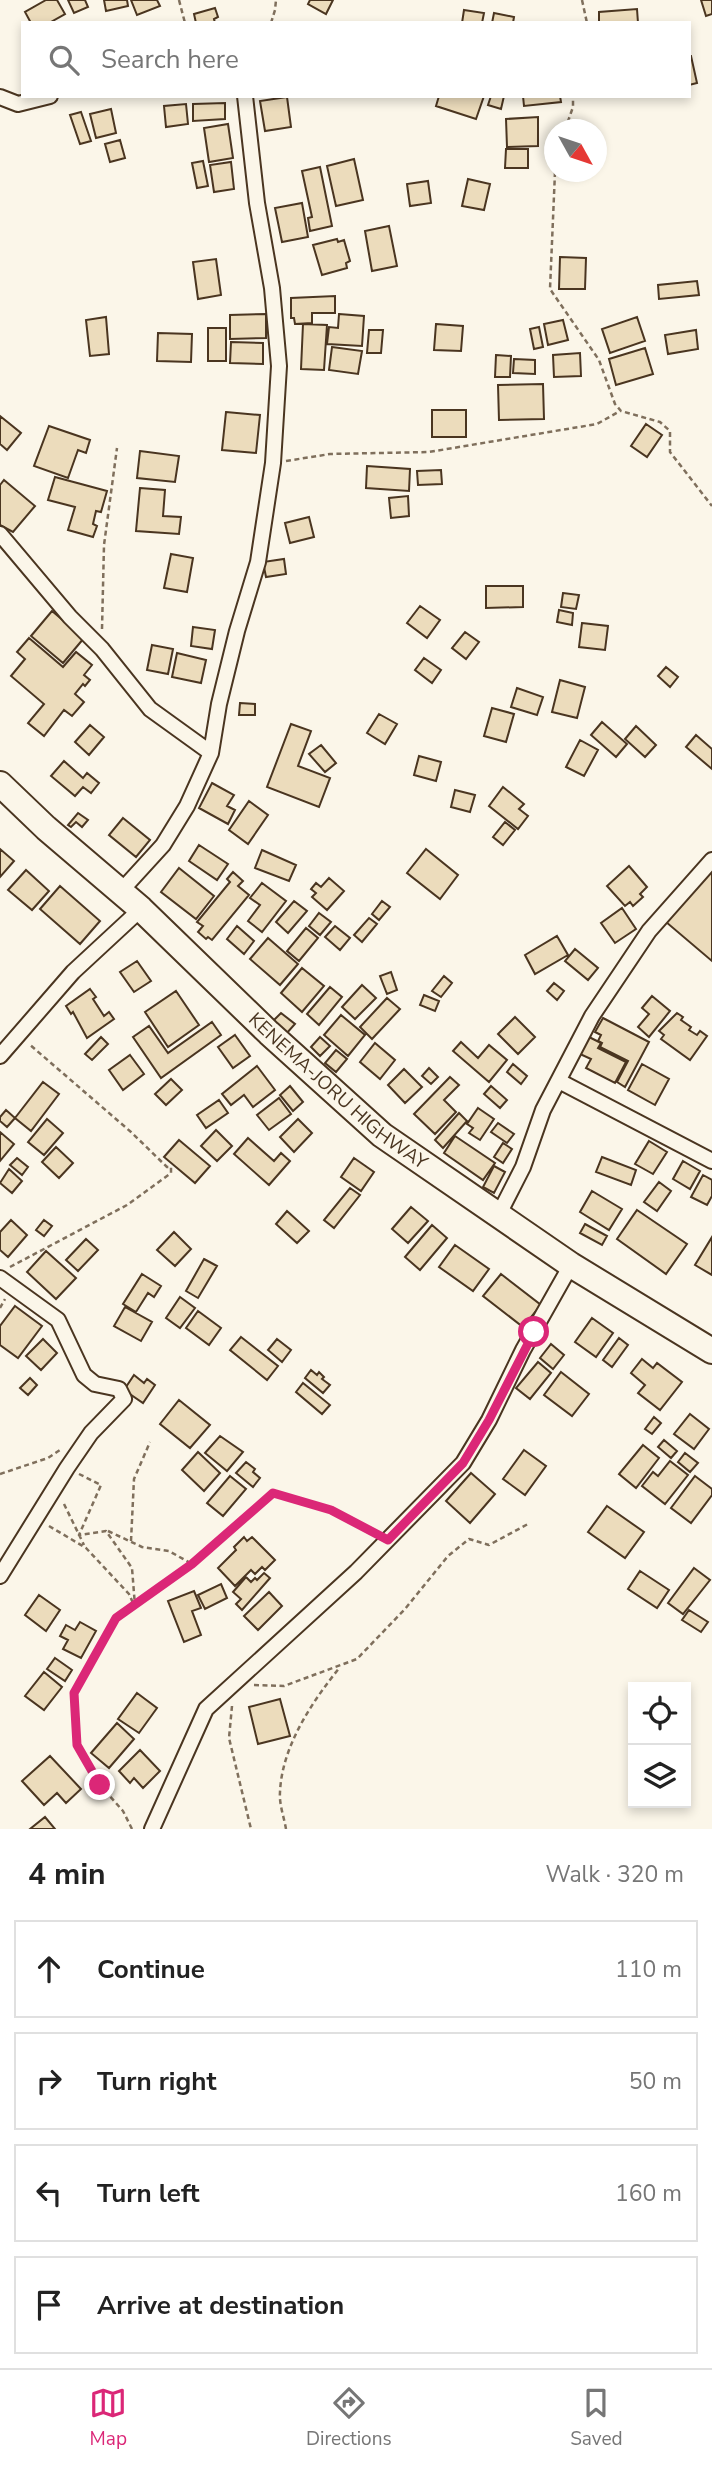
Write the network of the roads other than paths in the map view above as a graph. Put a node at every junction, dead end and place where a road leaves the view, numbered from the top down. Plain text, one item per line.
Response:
1 (0, 97) edge
2 (42, 98) edge
3 (245, 98) edge
4 (0, 534) edge
5 (211, 753) junction
6 (0, 784) edge
7 (712, 860) edge
8 (121, 891) junction
9 (141, 909) junction
10 (0, 1056) edge
11 (559, 1081) junction
12 (712, 1161) edge
13 (499, 1214) junction
14 (571, 1265) junction
15 (0, 1278) edge
16 (712, 1351) edge
17 (0, 1576) edge
18 (152, 1829) edge

1 - 2 street
3 - 5 street
4 - 5 street
5 - 8 street
6 - 8 highway, KENEMA-JORU HIGHWAY
7 - 11 street
8 - 9 highway, KENEMA-JORU HIGHWAY
9 - 10 street
9 - 13 highway, KENEMA-JORU HIGHWAY
11 - 12 street
11 - 13 street
13 - 14 highway, KENEMA-JORU HIGHWAY
14 - 16 highway, KENEMA-JORU HIGHWAY
14 - 18 street
15 - 17 street

